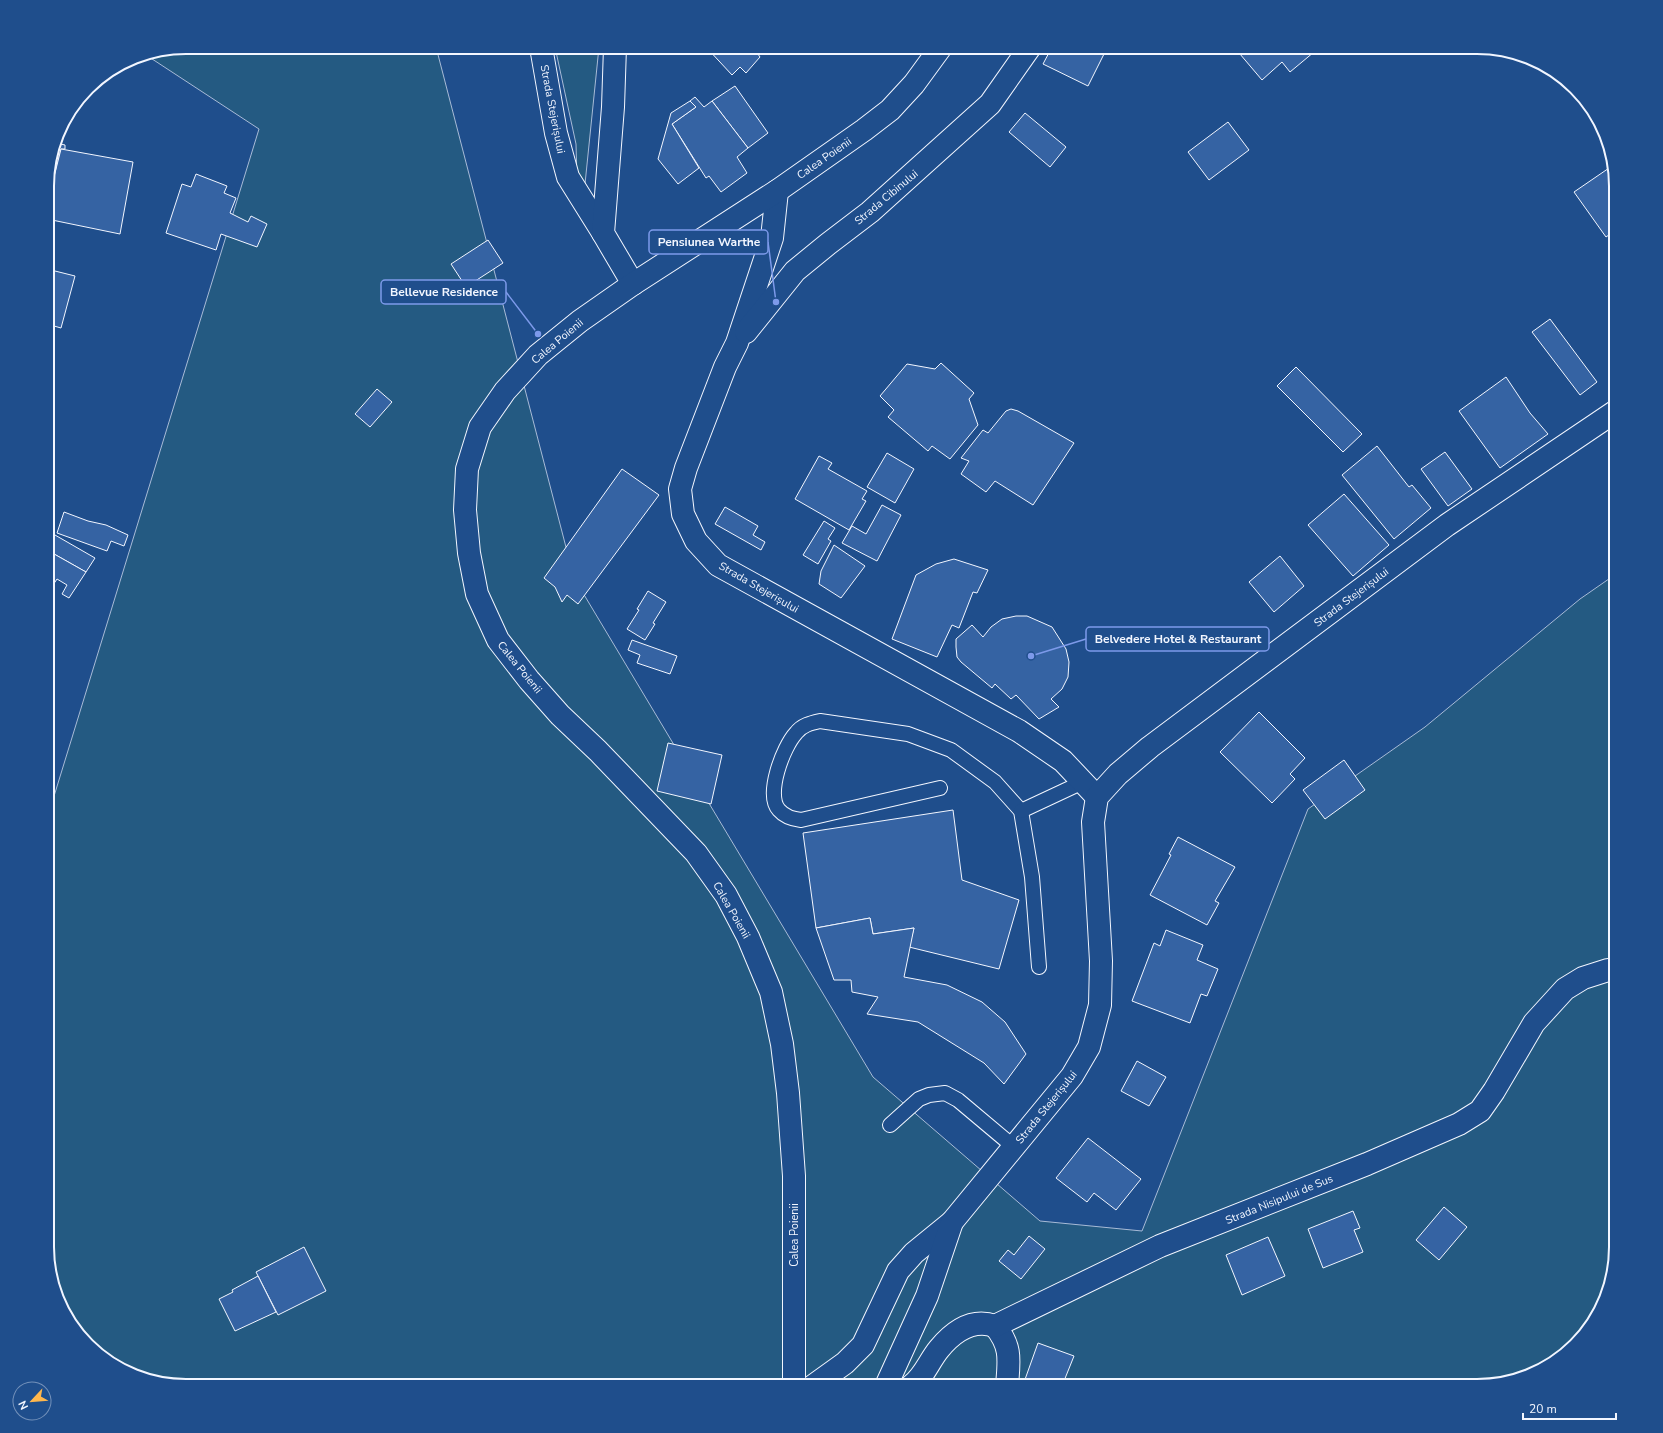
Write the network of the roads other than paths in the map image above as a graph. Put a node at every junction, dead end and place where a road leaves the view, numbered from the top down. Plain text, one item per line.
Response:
1 (542, 54) edge
2 (615, 54) edge
3 (936, 54) edge
4 (1025, 54) edge
5 (777, 192) junction
6 (603, 233) junction
7 (633, 284) junction
8 (737, 343) junction
9 (1609, 418) edge
10 (940, 788) dead end
11 (1090, 789) junction
12 (1021, 811) junction
13 (1038, 967) dead end
14 (1609, 970) edge
15 (890, 1125) dead end
16 (1014, 1147) junction
17 (952, 1222) junction
18 (995, 1326) junction
19 (794, 1379) edge
20 (823, 1379) edge
21 (889, 1379) edge
22 (919, 1379) edge
23 (1007, 1379) edge

1 - 6 street, Strada Stejerișului
2 - 6 street
3 - 5 street, Calea Poienii
4 - 8 street, Strada Cibinului
5 - 7 street, Calea Poienii
5 - 8 street, Strada Stejerișului
6 - 7 street, Strada Stejerișului
7 - 19 street, Calea Poienii
8 - 11 street, Strada Stejerișului
9 - 11 street, Strada Stejerișului
10 - 12 lane
11 - 12 lane
11 - 16 street, Strada Stejerișului
12 - 13 lane
14 - 18 street, Strada Nisipului de Sus
15 - 16 lane
16 - 17 street, Strada Stejerișului
17 - 20 street
17 - 21 street, Strada Stejerișului
18 - 22 street
18 - 23 street

